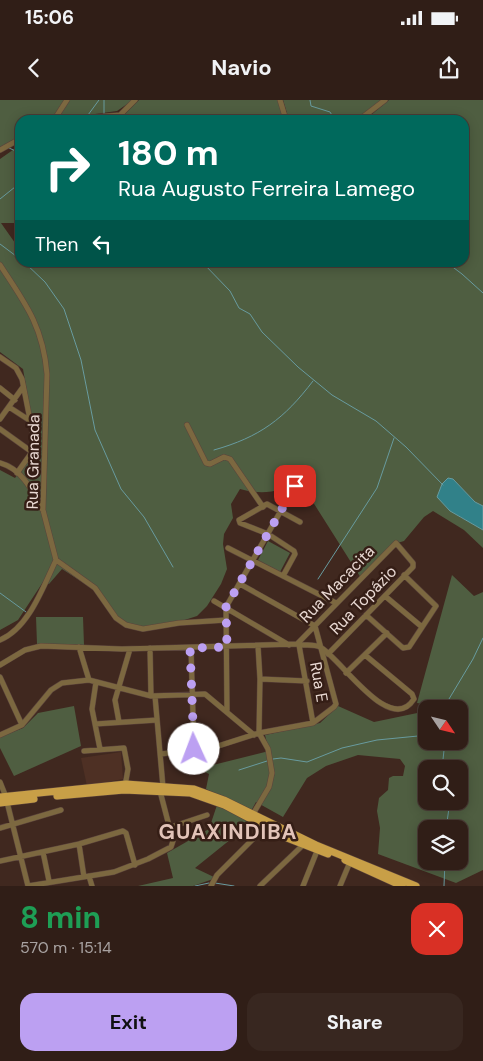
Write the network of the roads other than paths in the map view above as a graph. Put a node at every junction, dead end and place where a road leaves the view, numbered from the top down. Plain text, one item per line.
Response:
1 (67, 100) edge
2 (135, 100) edge
3 (280, 100) edge
4 (385, 100) edge
5 (57, 115) edge
6 (115, 115) edge
7 (284, 115) edge
8 (366, 115) edge
9 (15, 141) edge
10 (0, 150) edge
11 (0, 265) edge
12 (0, 357) edge
13 (23, 387) junction
14 (0, 388) edge
15 (15, 400) junction
16 (9, 407) junction
17 (0, 418) edge
18 (29, 420) junction
19 (187, 425) dead end
20 (0, 429) edge
21 (32, 452) junction
22 (0, 459) edge
23 (3, 464) edge
24 (17, 472) junction
25 (295, 486) dead end
26 (263, 506) junction
27 (43, 510) junction
28 (280, 511) junction
29 (300, 522) dead end
30 (268, 534) junction
31 (396, 543) joint
32 (228, 548) dead end
33 (56, 560) junction
34 (252, 561) junction
35 (404, 575) junction
36 (283, 576) junction
37 (240, 584) junction
38 (385, 596) junction
39 (214, 601) dead end
40 (336, 603) junction
41 (226, 607) junction
42 (366, 615) junction
43 (226, 620) junction
44 (314, 626) junction
45 (422, 627) junction
46 (387, 633) junction
47 (0, 640) edge
48 (298, 644) junction
49 (290, 645) junction
50 (258, 646) junction
51 (319, 646) junction
52 (79, 647) junction
53 (227, 647) junction
54 (150, 648) junction
55 (190, 648) junction
56 (130, 649) junction
57 (328, 654) junction
58 (365, 655) junction
59 (0, 666) edge
60 (346, 673) junction
61 (0, 677) edge
62 (260, 679) junction
63 (89, 680) junction
64 (307, 681) junction
65 (96, 682) junction
66 (117, 688) junction
67 (192, 692) junction
68 (153, 696) junction
69 (227, 710) junction
70 (157, 720) junction
71 (119, 722) junction
72 (313, 723) junction
73 (95, 724) junction
74 (22, 725) junction
75 (257, 734) junction
76 (0, 735) edge
77 (100, 749) junction
78 (194, 749) junction
79 (84, 751) dead end
80 (161, 754) junction
81 (0, 782) edge
82 (125, 787) junction
83 (162, 789) junction
84 (3, 800) edge
85 (61, 810) dead end
86 (253, 814) junction
87 (206, 815) dead end
88 (13, 824) junction
89 (265, 827) junction
90 (0, 828) edge
91 (168, 828) junction
92 (79, 844) junction
93 (304, 845) junction
94 (317, 850) junction
95 (43, 852) junction
96 (21, 855) junction
97 (0, 861) edge
98 (350, 862) junction
99 (135, 865) junction
100 (87, 876) junction
101 (49, 881) junction
102 (28, 886) edge
103 (92, 886) edge
104 (210, 886) edge
105 (260, 886) edge
106 (303, 886) edge
107 (340, 886) edge
108 (402, 886) edge
109 (416, 886) edge

1 - 5 street
2 - 6 street
3 - 7 street
4 - 8 street
9 - 10 street
11 - 27 street, Rua Granada
12 - 13 street
13 - 15 street
13 - 18 street
14 - 15 street
15 - 16 street
16 - 17 street
16 - 18 street
18 - 21 street
19 - 26 street
20 - 21 street
21 - 24 street
22 - 23 street
23 - 24 street
24 - 27 street
25 - 28 street
26 - 28 street
26 - 30 street
27 - 33 street, Rua Granada
28 - 29 street
28 - 30 street
30 - 34 street
30 - 36 street
31 - 35 street, Rua Topázio
31 - 40 street, Rua Macacita
32 - 34 street
33 - 43 street
33 - 47 street
34 - 36 street
34 - 37 street
35 - 38 street, Rua Topázio
35 - 45 street
36 - 40 street
37 - 41 street
37 - 44 street
38 - 42 street, Rua Topázio
38 - 45 street
39 - 41 street
40 - 44 street, Rua Macacita
41 - 43 street
41 - 49 street
42 - 46 street
42 - 57 street, Rua Topázio
43 - 53 street
44 - 48 street, Rua Macacita
44 - 51 street
45 - 46 street
46 - 58 street
48 - 49 street
48 - 51 street
48 - 64 street, Rua E
49 - 50 street
50 - 53 street
50 - 62 street
51 - 57 street
51 - 72 street
52 - 56 street
52 - 59 street
52 - 63 street
53 - 55 street
53 - 69 street
54 - 55 street
54 - 56 street
54 - 68 street
55 - 67 street
56 - 66 street
57 - 60 street
58 - 60 street
58 - 60 street
61 - 74 street
62 - 64 street
62 - 75 street
63 - 65 street
63 - 74 street
64 - 72 street, Rua E
65 - 66 street
65 - 73 street
66 - 68 street
66 - 71 street
67 - 68 street
67 - 69 street
67 - 78 street
68 - 70 street
69 - 75 street
70 - 71 street
70 - 80 street
71 - 73 street
72 - 75 street
73 - 77 street
74 - 76 street
75 - 78 street
75 - 86 street
77 - 79 street
77 - 82 street
78 - 80 street
80 - 83 street
81 - 84 street
82 - 83 main road
82 - 84 main road
83 - 86 main road
83 - 89 main road
83 - 91 street
84 - 88 street
85 - 88 street
86 - 109 main road
87 - 91 street
88 - 90 street
88 - 96 street
89 - 93 main road
89 - 104 street
91 - 99 street
92 - 95 street
92 - 99 street
92 - 100 street
93 - 94 main road
93 - 105 street
94 - 98 main road
94 - 106 street
95 - 96 street
95 - 101 street
96 - 97 street
96 - 102 street
98 - 107 street
98 - 108 main road
99 - 100 street
100 - 101 street
100 - 103 street
101 - 102 street

